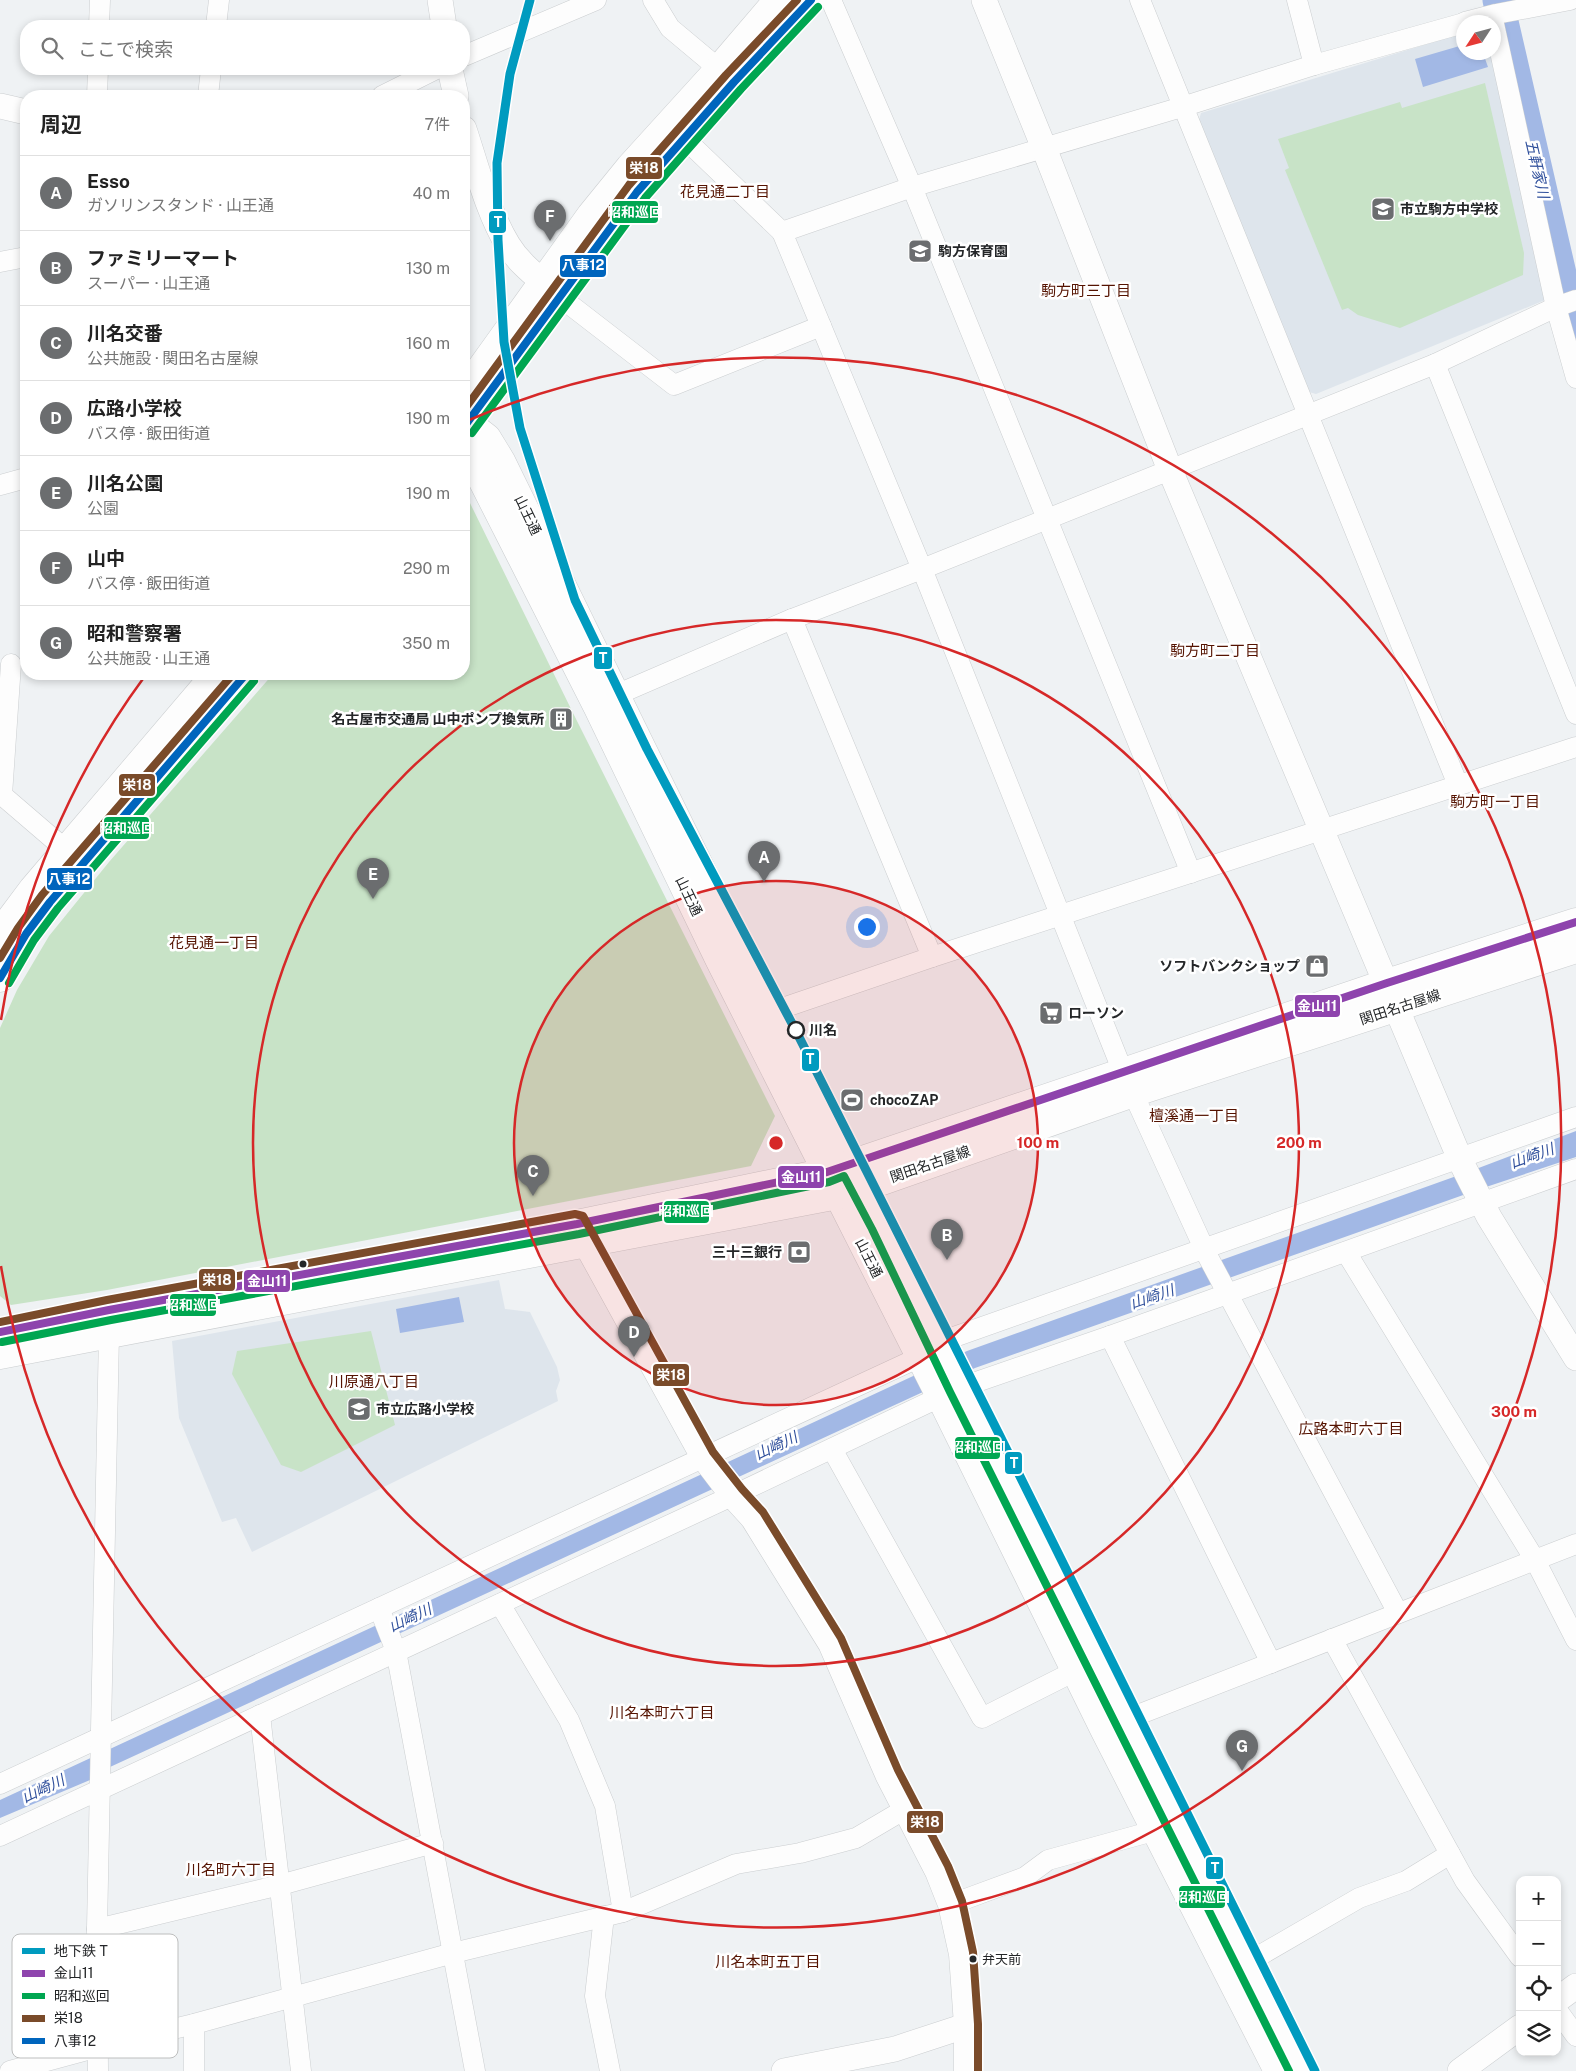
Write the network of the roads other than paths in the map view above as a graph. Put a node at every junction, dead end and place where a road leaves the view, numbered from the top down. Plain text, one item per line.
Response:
1 (100, 0) edge
2 (219, 0) edge
3 (440, 0) edge
4 (596, 0) edge
5 (653, 0) edge
6 (778, 0) edge
7 (811, 0) edge
8 (831, 0) edge
9 (984, 0) edge
10 (1140, 0) edge
11 (1297, 0) edge
12 (1570, 0) edge
13 (1495, 15) edge
14 (100, 20) edge
15 (217, 20) edge
16 (443, 20) edge
17 (1456, 25) edge
18 (1501, 39) edge
19 (470, 53) edge
20 (1314, 65) junction
21 (719, 69) junction
22 (98, 75) edge
23 (210, 75) edge
24 (424, 75) edge
25 (451, 75) edge
26 (97, 90) edge
27 (209, 90) edge
28 (394, 90) edge
29 (455, 90) edge
30 (0, 106) edge
31 (1182, 107) junction
32 (20, 111) edge
33 (685, 139) junction
34 (470, 146) edge
35 (1044, 148) junction
36 (912, 187) junction
37 (782, 232) junction
38 (20, 258) edge
39 (0, 262) edge
40 (551, 289) junction
41 (1567, 303) edge
42 (821, 326) junction
43 (1435, 364) junction
44 (1576, 378) edge
45 (470, 385) edge
46 (1308, 415) junction
47 (470, 420) edge
48 (470, 430) edge
49 (470, 439) edge
50 (1170, 470) junction
51 (20, 480) edge
52 (0, 485) edge
53 (1046, 520) junction
54 (922, 570) junction
55 (792, 619) junction
56 (12, 663) edge
57 (211, 680) edge
58 (241, 680) edge
59 (616, 695) junction
60 (1576, 714) edge
61 (1576, 747) edge
62 (1458, 785) junction
63 (1322, 829) junction
64 (66, 850) junction
65 (1191, 873) junction
66 (1060, 916) junction
67 (1576, 922) edge
68 (0, 933) edge
69 (1576, 949) edge
70 (932, 957) junction
71 (0, 978) edge
72 (1392, 996) junction
73 (771, 1012) junction
74 (1128, 1083) junction
75 (1576, 1117) edge
76 (1461, 1162) junction
77 (1576, 1169) edge
78 (844, 1180) junction
79 (1482, 1204) junction
80 (582, 1234) junction
81 (1206, 1252) junction
82 (1346, 1252) junction
83 (1229, 1294) junction
84 (0, 1332) edge
85 (109, 1333) junction
86 (1110, 1336) junction
87 (929, 1352) junction
88 (0, 1355) edge
89 (1576, 1358) edge
90 (949, 1391) junction
91 (832, 1449) junction
92 (707, 1459) junction
93 (732, 1492) junction
94 (1576, 1544) edge
95 (1535, 1560) junction
96 (500, 1604) junction
97 (379, 1608) junction
98 (1398, 1613) junction
99 (1332, 1639) junction
100 (1576, 1640) edge
101 (396, 1652) junction
102 (1271, 1663) junction
103 (1075, 1671) junction
104 (260, 1716) junction
105 (1114, 1725) junction
106 (100, 1737) junction
107 (0, 1784) edge
108 (100, 1788) junction
109 (907, 1808) junction
110 (1157, 1830) junction
111 (0, 1836) edge
112 (433, 1843) junction
113 (1450, 1854) junction
114 (280, 1884) junction
115 (952, 1904) junction
116 (623, 1912) junction
117 (604, 1916) junction
118 (97, 1929) junction
119 (97, 1934) edge
120 (1516, 1951) edge
121 (452, 1952) junction
122 (1245, 1964) junction
123 (1576, 1986) edge
124 (292, 1996) junction
125 (1561, 1997) edge
126 (1558, 2011) edge
127 (194, 2024) junction
128 (968, 2025) junction
129 (178, 2028) edge
130 (1516, 2030) edge
131 (1576, 2036) edge
132 (58, 2058) edge
133 (98, 2058) edge
134 (10, 2071) edge
135 (98, 2071) edge
136 (194, 2071) edge
137 (301, 2071) edge
138 (476, 2071) edge
139 (610, 2071) edge
140 (784, 2071) edge
141 (968, 2071) edge
142 (1278, 2071) edge
143 (1300, 2071) edge
144 (1460, 2071) edge

1 - 14 street
2 - 15 street
3 - 16 street
4 - 19 street
5 - 21 street
6 - 21 main road
7 - 33 main road
8 - 36 street
9 - 35 street
10 - 31 street
11 - 20 street
12 - 13 street
17 - 20 street
18 - 41 street
20 - 31 street
21 - 40 main road
22 - 26 street
23 - 27 street
24 - 28 street
25 - 29 street
30 - 32 street
31 - 35 street
31 - 46 street
33 - 37 street
33 - 40 main road
34 - 40 street
35 - 36 street
35 - 50 street
36 - 37 street
36 - 53 street
37 - 42 street
38 - 39 street
40 - 42 street
40 - 45 main road
40 - 47 main road
41 - 43 street
41 - 44 street
42 - 54 street
43 - 46 street
43 - 60 street
46 - 50 street
46 - 62 street
48 - 59 main road, 山王通
49 - 78 main road, 山王通
50 - 53 street
50 - 63 street
51 - 52 street
53 - 54 street
53 - 65 street
54 - 55 street
54 - 66 street
55 - 59 street
55 - 70 street
56 - 64 street
57 - 64 main road
58 - 71 main road
59 - 73 main road, 山王通
61 - 62 street
62 - 63 street
63 - 65 street
63 - 72 street
64 - 68 main road
65 - 66 street
66 - 70 street
66 - 74 street
67 - 72 main road, 関田名古屋線
69 - 72 main road, 関田名古屋線
70 - 73 street
72 - 74 main road, 関田名古屋線
72 - 76 street
73 - 78 main road, 山王通
74 - 78 main road, 関田名古屋線
74 - 81 street
75 - 76 street
76 - 79 street
76 - 81 street
77 - 79 street
78 - 80 main road, 関田名古屋線
78 - 87 main road, 山王通
79 - 82 street
79 - 89 street
80 - 84 main road, 関田名古屋線
80 - 85 main road, 関田名古屋線
80 - 92 main road
81 - 83 street
81 - 87 street
82 - 83 street
82 - 95 street
83 - 86 street
83 - 98 street
85 - 88 main road, 関田名古屋線
85 - 106 street
86 - 90 street
86 - 102 street
87 - 90 main road, 山王通
87 - 92 street
90 - 91 street
90 - 103 main road, 山王通
90 - 105 main road, 山王通
91 - 93 street
91 - 103 street
92 - 93 main road
92 - 97 street
93 - 96 street
93 - 109 main road
94 - 95 street
95 - 98 street
95 - 100 street
96 - 101 street
96 - 116 street
97 - 101 street
97 - 106 street
98 - 99 street
99 - 102 street
99 - 113 street
101 - 104 street
101 - 112 street
102 - 105 street
103 - 105 main road, 山王通
104 - 108 street
104 - 114 street
105 - 110 main road, 山王通
105 - 122 main road, 山王通
106 - 107 street
106 - 108 street
108 - 111 street
108 - 118 street
109 - 115 main road
109 - 116 street
110 - 115 street
110 - 142 main road, 山王通
112 - 114 street
112 - 121 street
113 - 120 street
113 - 122 street
114 - 118 street
114 - 124 street
115 - 128 main road
116 - 117 street
117 - 121 street
117 - 139 street
118 - 119 street
121 - 124 street
121 - 138 street
122 - 143 main road, 山王通
123 - 125 street
124 - 127 street
124 - 137 street
126 - 131 street
127 - 129 street
127 - 136 street
128 - 140 street
128 - 141 main road
130 - 144 street
132 - 134 street
133 - 135 street

